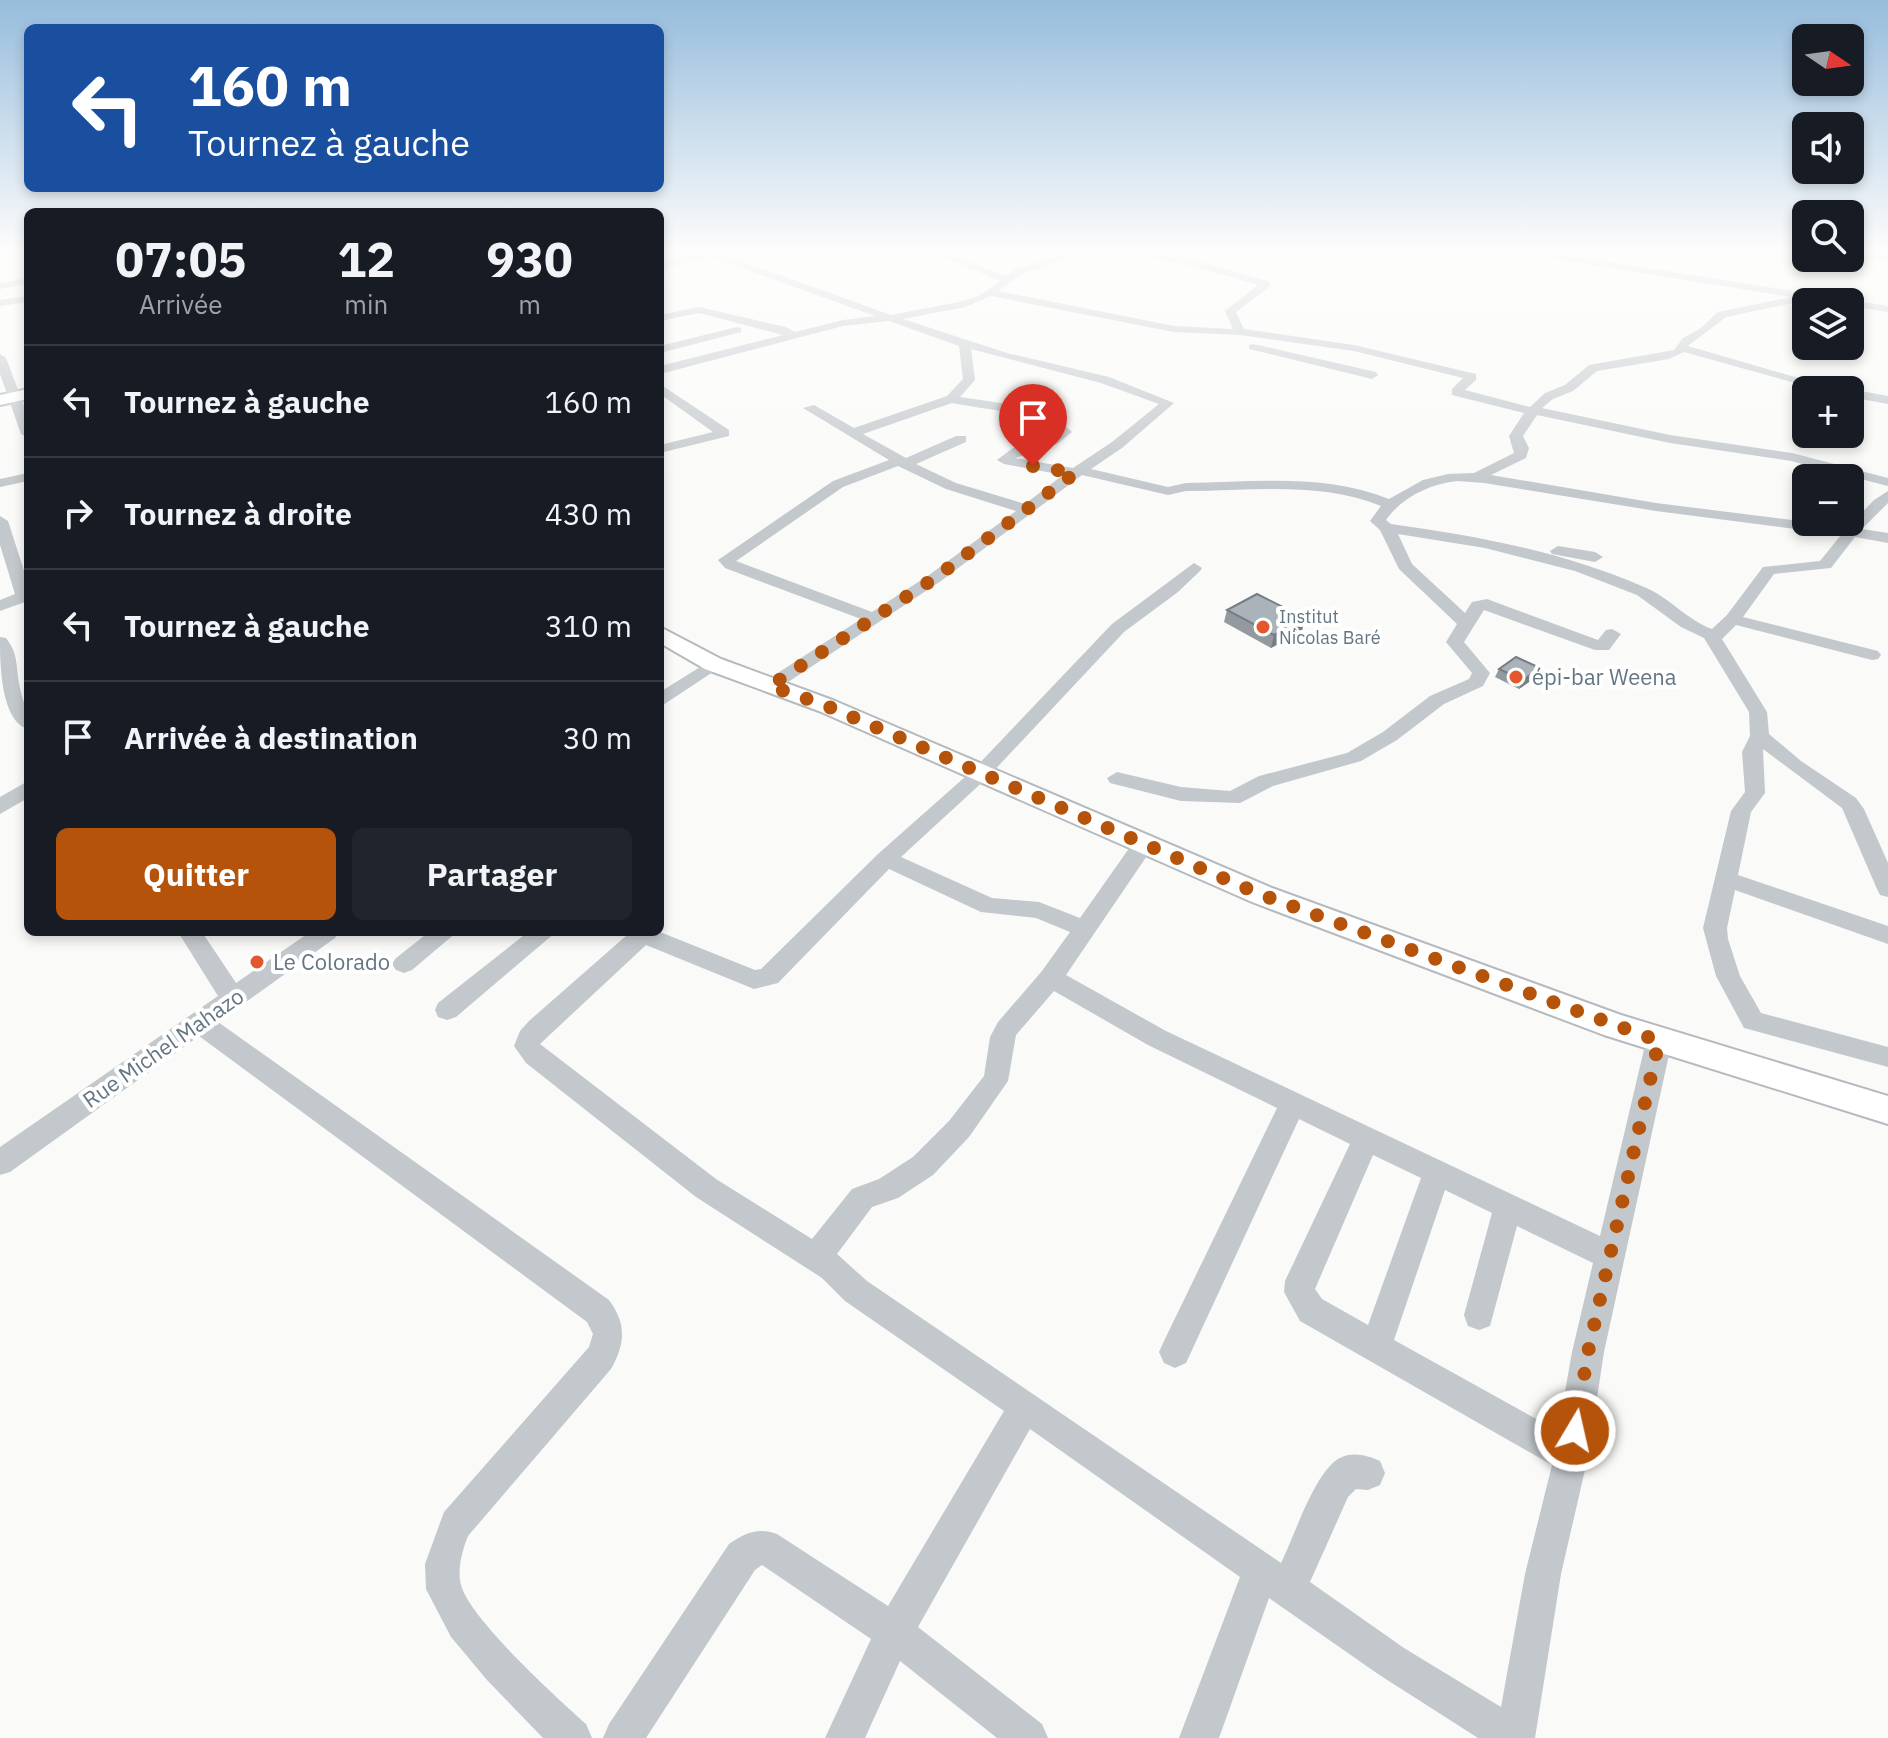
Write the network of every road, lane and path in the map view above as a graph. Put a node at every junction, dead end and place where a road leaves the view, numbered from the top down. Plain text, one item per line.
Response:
1 (737, 330) dead end
2 (784, 330) edge
3 (816, 330) edge
4 (925, 330) edge
5 (1187, 330) edge
6 (1705, 330) edge
7 (1240, 332) joint
8 (1205, 333) junction
9 (793, 336) junction
10 (965, 344) junction
11 (1681, 348) junction
12 (664, 349) edge
13 (0, 358) edge
14 (664, 369) edge
15 (1372, 375) dead end
16 (1792, 378) edge
17 (664, 391) edge
18 (1864, 396) edge
19 (14, 397) edge
20 (951, 399) junction
21 (1888, 400) edge
22 (809, 408) dead end
23 (1533, 411) junction
24 (24, 423) edge
25 (856, 432) junction
26 (961, 439) dead end
27 (664, 448) edge
28 (902, 462) junction
29 (1077, 471) junction
30 (1476, 477) junction
31 (24, 478) edge
32 (1888, 482) edge
33 (0, 483) edge
34 (1888, 495) edge
35 (1391, 505) junction
36 (1026, 509) junction
37 (1864, 519) edge
38 (0, 521) edge
39 (1792, 524) edge
40 (1387, 528) junction
41 (1864, 534) edge
42 (1848, 536) edge
43 (1888, 538) edge
44 (1533, 554) junction
45 (1595, 557) dead end
46 (1194, 568) dead end
47 (24, 590) edge
48 (24, 597) edge
49 (0, 606) edge
50 (873, 618) junction
51 (1733, 619) junction
52 (1466, 623) junction
53 (1612, 634) dead end
54 (1711, 635) junction
55 (664, 636) edge
56 (0, 642) edge
57 (1872, 655) dead end
58 (713, 664) junction
59 (19, 685) edge
60 (770, 686) junction
61 (664, 698) edge
62 (15, 715) edge
63 (1760, 736) junction
64 (981, 773) junction
65 (1117, 778) dead end
66 (24, 791) edge
67 (0, 807) edge
68 (1145, 842) junction
69 (886, 859) junction
70 (1724, 878) junction
71 (1888, 889) edge
72 (1083, 928) junction
73 (1888, 935) edge
74 (193, 936) edge
75 (321, 936) edge
76 (440, 936) edge
77 (539, 936) edge
78 (638, 936) edge
79 (645, 936) edge
80 (404, 964) dead end
81 (1051, 978) junction
82 (233, 998) junction
83 (447, 1010) dead end
84 (200, 1023) junction
85 (1659, 1041) junction
86 (1888, 1057) edge
87 (1294, 1102) junction
88 (1888, 1110) edge
89 (1367, 1138) junction
90 (0, 1163) edge
91 (1437, 1172) junction
92 (1508, 1206) junction
93 (1610, 1256) junction
94 (816, 1257) junction
95 (1479, 1315) dead end
96 (1376, 1347) junction
97 (1175, 1352) dead end
98 (1025, 1406) junction
99 (1571, 1457) junction
100 (1368, 1473) dead end
101 (1275, 1580) junction
102 (894, 1632) junction
103 (572, 1738) edge
104 (623, 1738) edge
105 (845, 1738) edge
106 (1028, 1738) edge
107 (1199, 1738) edge
108 (1515, 1738) edge

1 - 12 street
2 - 9 street
3 - 9 street
4 - 10 street
5 - 8 street
6 - 11 street
7 - 8 street
7 - 23 street
8 - 15 street
9 - 14 street
10 - 20 street
10 - 29 street
11 - 16 street
11 - 23 street
13 - 19 street
17 - 27 street
18 - 21 street
19 - 24 street
20 - 25 street
20 - 29 street
22 - 25 street
23 - 30 street
23 - 32 street
25 - 28 street
26 - 28 street
28 - 36 street
28 - 50 street
29 - 35 street
29 - 36 street
30 - 35 street
30 - 39 street
31 - 33 street
34 - 37 street
35 - 40 street
36 - 50 street
38 - 47 street
40 - 44 street
40 - 52 street
41 - 43 street
42 - 51 street
44 - 45 street
44 - 54 street
46 - 64 street
48 - 49 street
50 - 60 street
51 - 54 street
51 - 57 street
52 - 53 street
52 - 65 street
54 - 63 street
55 - 58 main road
56 - 59 street
58 - 60 main road
58 - 61 street
59 - 62 street
60 - 64 main road
63 - 70 street
63 - 71 street
64 - 68 main road
64 - 69 street
66 - 67 street
68 - 72 street
68 - 85 main road
69 - 72 street
69 - 79 street
70 - 73 street
70 - 86 street
72 - 81 street
74 - 82 street
75 - 82 street, Rue Michel Mahazo
76 - 80 street
77 - 83 street
78 - 94 street
81 - 87 street
81 - 94 street
82 - 84 street, Rue Michel Mahazo
84 - 90 street, Rue Michel Mahazo
84 - 103 street
85 - 88 main road
85 - 93 street
87 - 89 street
87 - 97 street
89 - 91 street
89 - 96 street
91 - 92 street
91 - 96 street
92 - 93 street
92 - 95 street
93 - 99 street
94 - 98 street
96 - 99 street
98 - 101 street
98 - 102 street
99 - 108 street
100 - 101 street
101 - 107 street
101 - 108 street
102 - 104 street
102 - 105 street
102 - 106 street

